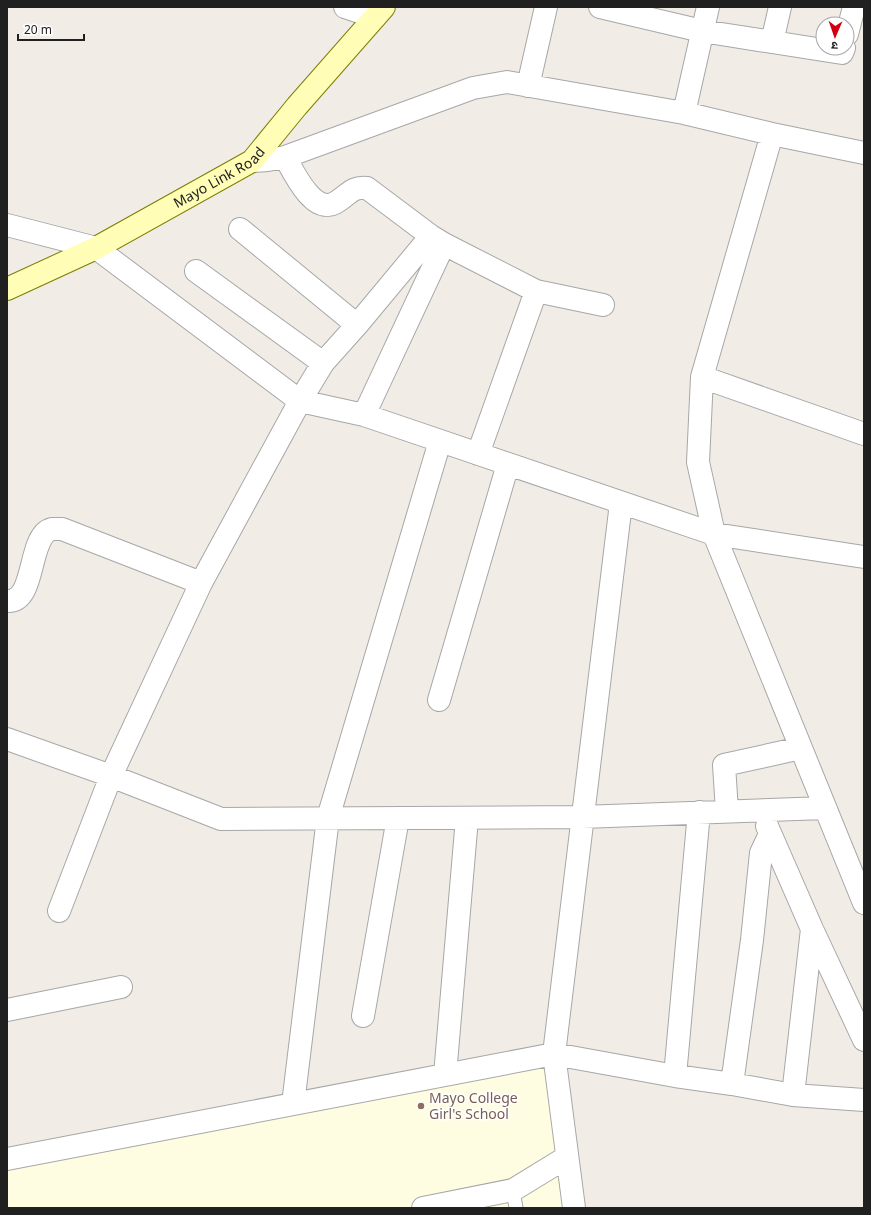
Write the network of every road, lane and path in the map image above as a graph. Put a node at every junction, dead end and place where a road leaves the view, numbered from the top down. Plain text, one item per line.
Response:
1 (345, 7) edge
2 (546, 7) edge
3 (600, 7) edge
4 (708, 7) edge
5 (780, 7) edge
6 (379, 12) edge
7 (702, 31) junction
8 (772, 42) junction
9 (815, 49) edge
10 (528, 86) junction
11 (684, 113) junction
12 (772, 134) junction
13 (864, 153) edge
14 (285, 156) junction
15 (252, 161) junction
16 (7, 225) edge
17 (240, 229) dead end
18 (437, 240) junction
19 (96, 248) junction
20 (196, 271) dead end
21 (7, 289) edge
22 (536, 291) junction
23 (603, 306) dead end
24 (357, 325) junction
25 (323, 363) junction
26 (702, 377) junction
27 (300, 401) junction
28 (364, 416) junction
29 (864, 434) edge
30 (440, 441) junction
31 (478, 454) junction
32 (508, 464) junction
33 (621, 503) junction
34 (714, 534) junction
35 (864, 557) edge
36 (201, 583) junction
37 (7, 601) edge
38 (439, 700) dead end
39 (7, 739) edge
40 (801, 748) junction
41 (111, 776) junction
42 (825, 808) junction
43 (760, 810) junction
44 (699, 812) junction
45 (727, 812) junction
46 (582, 817) junction
47 (328, 818) junction
48 (398, 818) junction
49 (467, 818) junction
50 (770, 834) junction
51 (864, 903) edge
52 (59, 911) dead end
53 (812, 930) junction
54 (121, 987) dead end
55 (7, 1010) edge
56 (363, 1016) dead end
57 (864, 1040) edge
58 (554, 1054) junction
59 (445, 1075) junction
60 (675, 1076) junction
61 (732, 1084) junction
62 (793, 1095) junction
63 (864, 1100) edge
64 (293, 1104) junction
65 (567, 1157) junction
66 (7, 1159) edge
67 (514, 1199) edge
68 (423, 1208) edge
69 (574, 1208) edge

1 - 6 street
2 - 10 street
3 - 7 street
4 - 7 street
5 - 8 street
6 - 15 street, Mayo Link Road
7 - 8 street
7 - 11 street
8 - 9 street
10 - 11 street
10 - 14 street
11 - 12 street
12 - 13 street
12 - 26 street
14 - 15 street
14 - 18 street
15 - 19 street, Mayo Link Road
16 - 19 street
17 - 24 street
18 - 22 street
18 - 24 street
18 - 28 street
19 - 21 street, Mayo Link Road
19 - 27 street
20 - 25 street
22 - 23 street
22 - 31 street
24 - 25 street
25 - 27 street
26 - 29 street
26 - 34 street
27 - 28 street
27 - 36 street
28 - 30 street
30 - 31 street
30 - 47 street
31 - 32 street
32 - 33 street
32 - 38 street
33 - 34 street
33 - 46 street
34 - 35 street
34 - 40 street
36 - 37 street
36 - 41 street
39 - 41 street
40 - 42 street
40 - 45 street
41 - 47 street
41 - 52 street
42 - 43 street
42 - 51 street
43 - 45 street
43 - 50 street
44 - 45 street
44 - 46 street
44 - 60 street
46 - 49 street
46 - 58 street
47 - 48 street
47 - 64 street
48 - 49 street
48 - 56 street
49 - 59 street
50 - 53 street
50 - 61 street
53 - 57 street
53 - 62 street
54 - 55 street
58 - 59 street
58 - 60 street
58 - 65 street
59 - 64 street
60 - 61 street
61 - 62 street
62 - 63 street
64 - 66 street
65 - 67 street
65 - 69 street
67 - 68 street

